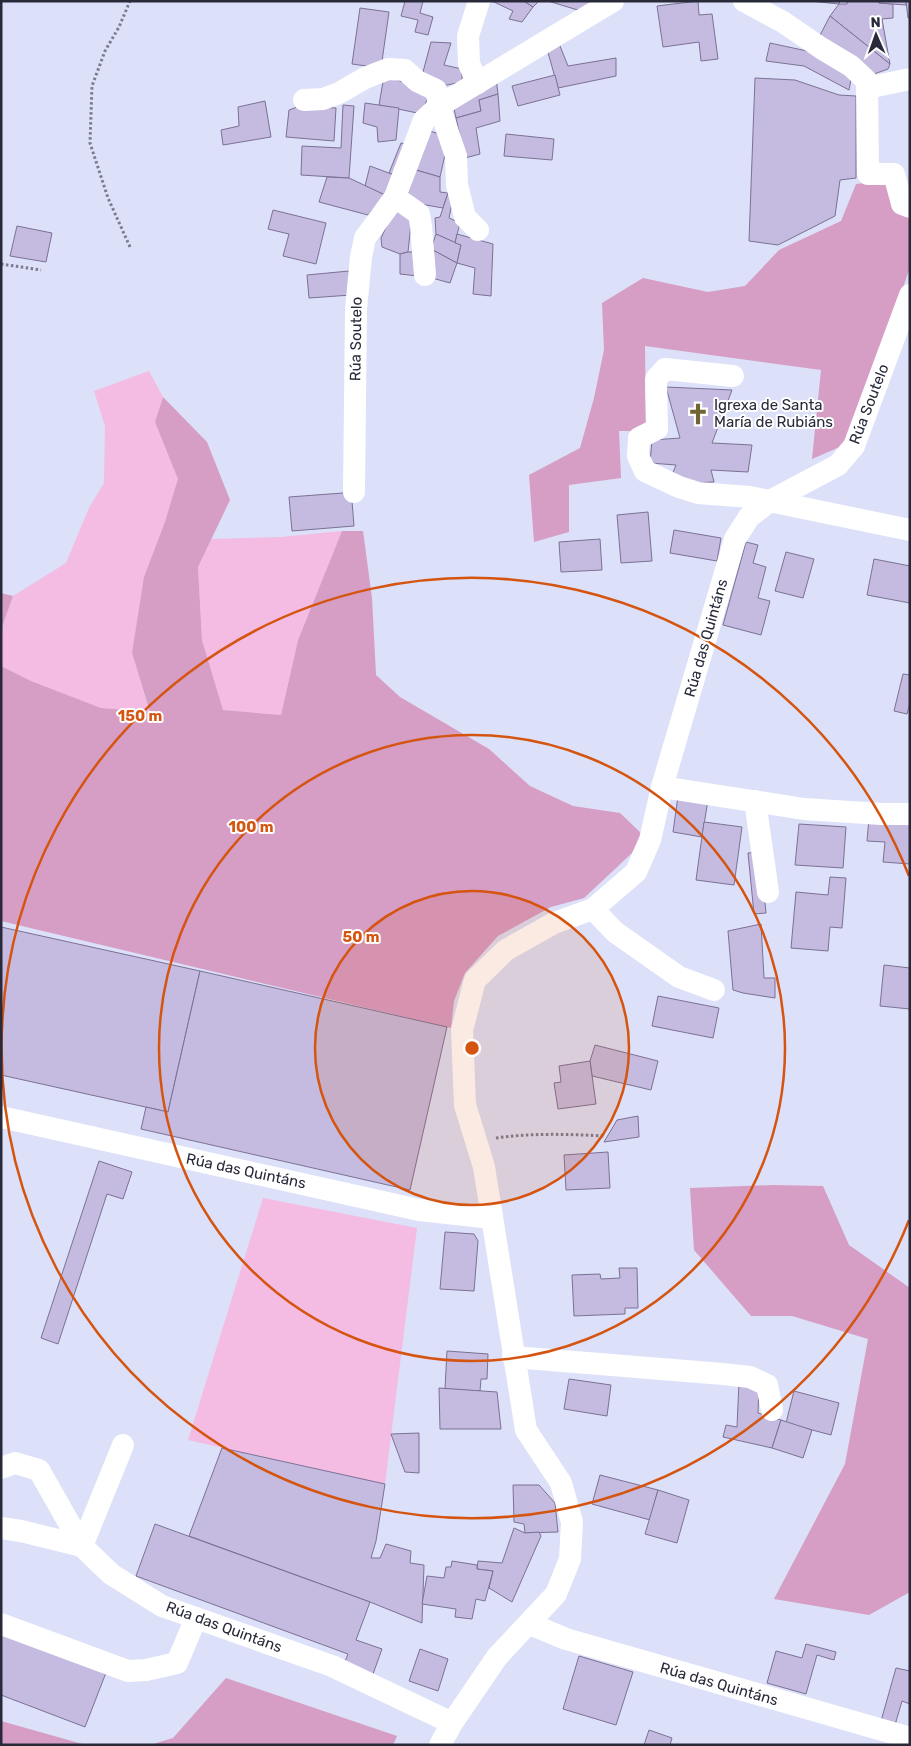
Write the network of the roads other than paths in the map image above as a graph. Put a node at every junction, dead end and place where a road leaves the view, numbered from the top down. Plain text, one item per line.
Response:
1 (479, 1) edge
2 (613, 1) edge
3 (744, 1) edge
4 (910, 79) edge
5 (478, 83) junction
6 (867, 88) junction
7 (304, 100) dead end
8 (439, 106) junction
9 (395, 197) junction
10 (910, 207) edge
11 (478, 230) dead end
12 (425, 275) dead end
13 (910, 295) edge
14 (733, 376) dead end
15 (354, 492) dead end
16 (770, 501) junction
17 (910, 530) edge
18 (662, 787) junction
19 (755, 800) junction
20 (910, 814) edge
21 (768, 892) dead end
22 (593, 909) junction
23 (714, 990) dead end
24 (1, 1117) edge
25 (492, 1218) junction
26 (513, 1357) junction
27 (772, 1410) dead end
28 (123, 1445) dead end
29 (1, 1468) edge
30 (1, 1528) edge
31 (82, 1546) junction
32 (196, 1618) junction
33 (1, 1624) edge
34 (530, 1624) junction
35 (452, 1723) junction
36 (910, 1738) edge
37 (440, 1745) edge

1 - 5 street
2 - 5 street, Rúa Soutelo
3 - 6 street
4 - 6 street
5 - 8 street, Rúa Soutelo
6 - 10 street
7 - 8 street
8 - 9 street, Rúa Soutelo
8 - 11 street
9 - 12 street
9 - 15 street, Rúa Soutelo
13 - 16 street, Rúa Soutelo
14 - 16 street
16 - 17 street
16 - 18 street, Rúa das Quintáns
18 - 19 street
18 - 22 street, Rúa das Quintáns
19 - 20 street
19 - 21 street
22 - 23 street
22 - 25 street, Rúa das Quintáns
24 - 25 street, Rúa das Quintáns
25 - 26 street, Rúa das Quintáns
26 - 27 street
26 - 34 street, Rúa das Quintáns
28 - 31 street
29 - 31 street
30 - 31 street
31 - 32 street, Rúa das Quintáns
32 - 33 street
32 - 35 street, Rúa das Quintáns
34 - 35 street, Rúa das Quintáns
34 - 36 street, Rúa das Quintáns
35 - 37 street, Rúa das Quintáns

